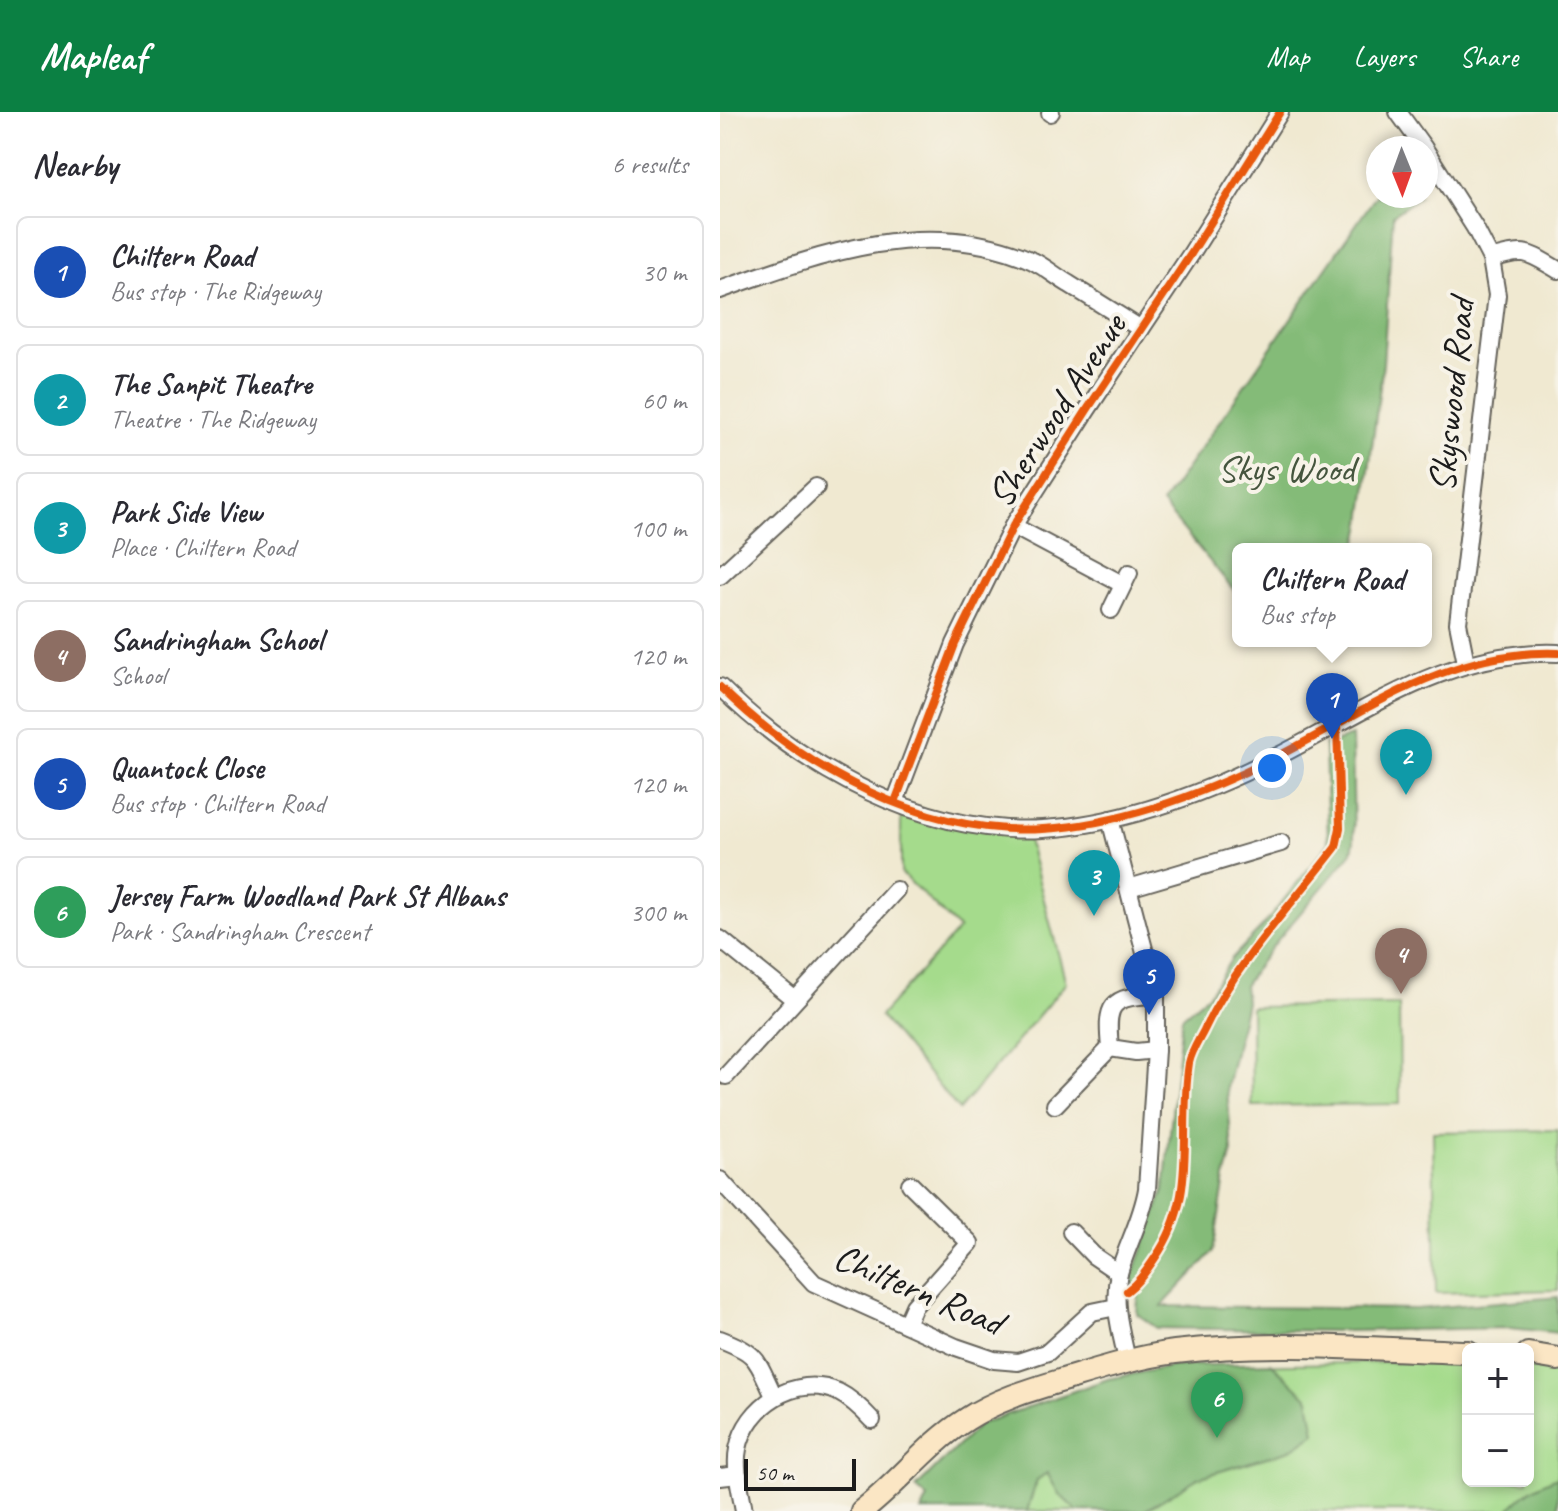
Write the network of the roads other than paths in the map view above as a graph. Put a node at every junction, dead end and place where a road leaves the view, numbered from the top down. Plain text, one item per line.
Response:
1 (1280, 112) edge
2 (1398, 112) edge
3 (1416, 136) edge
4 (1438, 170) edge
5 (1491, 259) junction
6 (1558, 270) edge
7 (720, 290) edge
8 (1141, 329) junction
9 (816, 487) dead end
10 (1013, 526) junction
11 (720, 576) edge
12 (1111, 610) dead end
13 (1558, 653) edge
14 (1466, 663) junction
15 (720, 687) edge
16 (895, 802) junction
17 (1110, 819) junction
18 (1281, 843) dead end
19 (1129, 888) junction
20 (896, 890) dead end
21 (720, 939) edge
22 (1156, 995) junction
23 (794, 999) junction
24 (1110, 1048) junction
25 (1156, 1050) junction
26 (726, 1076) dead end
27 (1055, 1105) dead end
28 (720, 1180) edge
29 (910, 1184) dead end
30 (1071, 1232) dead end
31 (1119, 1273) junction
32 (1116, 1307) junction
33 (906, 1324) junction
34 (720, 1339) edge
35 (1462, 1352) edge
36 (1534, 1355) edge
37 (1558, 1359) edge
38 (1127, 1360) junction
39 (774, 1396) junction
40 (872, 1420) dead end
41 (738, 1475) junction
42 (720, 1477) edge
43 (744, 1511) edge
44 (862, 1511) edge

1 - 8 street, Sherwood Avenue
2 - 3 street, Skyswood Road
4 - 5 street, Skyswood Road
5 - 6 street
5 - 14 street, Skyswood Road
7 - 8 street
8 - 10 street, Sherwood Avenue
9 - 11 street
10 - 12 street
10 - 16 street, Sherwood Avenue
13 - 14 street
14 - 17 street
15 - 16 street
16 - 17 street
17 - 19 street
18 - 19 street
19 - 22 street
20 - 23 street
21 - 23 street
22 - 24 street
22 - 25 street
23 - 26 street
24 - 25 street
24 - 27 street
25 - 31 street
28 - 33 street, Chiltern Road
29 - 33 street
30 - 31 street
31 - 32 street
32 - 33 street, Chiltern Road
32 - 38 street
34 - 39 street
35 - 38 street
36 - 37 street
38 - 44 street
39 - 40 street
39 - 41 street
41 - 42 street
41 - 43 street

